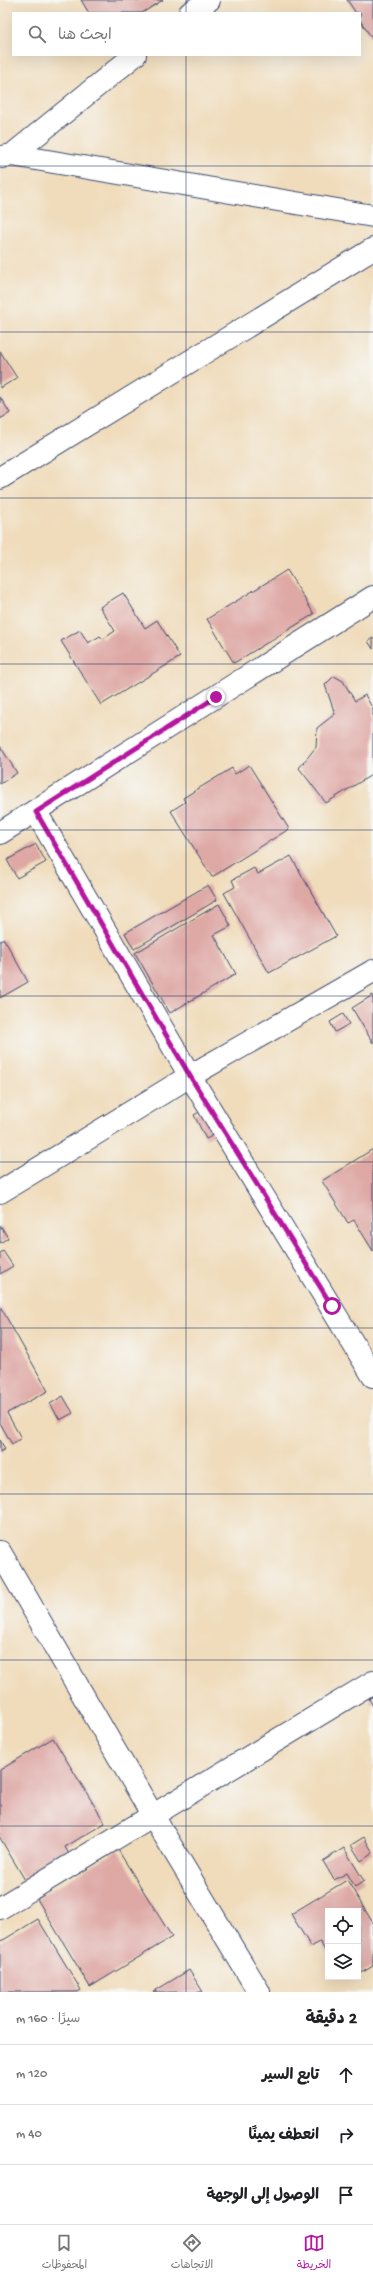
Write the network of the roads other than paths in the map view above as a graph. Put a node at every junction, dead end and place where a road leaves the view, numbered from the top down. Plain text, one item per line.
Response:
1 (209, 0) edge
2 (191, 12) edge
3 (134, 56) edge
4 (6, 157) edge
5 (373, 216) edge
6 (373, 249) edge
7 (0, 478) edge
8 (373, 597) edge
9 (36, 812) junction
10 (0, 833) edge
11 (373, 971) edge
12 (190, 1076) junction
13 (0, 1192) edge
14 (373, 1376) edge
15 (0, 1552) edge
16 (373, 1682) edge
17 (153, 1816) junction
18 (0, 1908) edge
19 (259, 1992) edge

1 - 2 street
3 - 4 street
4 - 5 street
6 - 7 street
8 - 9 street
9 - 10 street
9 - 12 street
11 - 12 street
12 - 13 street
12 - 14 street
15 - 17 street
16 - 17 street
17 - 18 street
17 - 19 street

